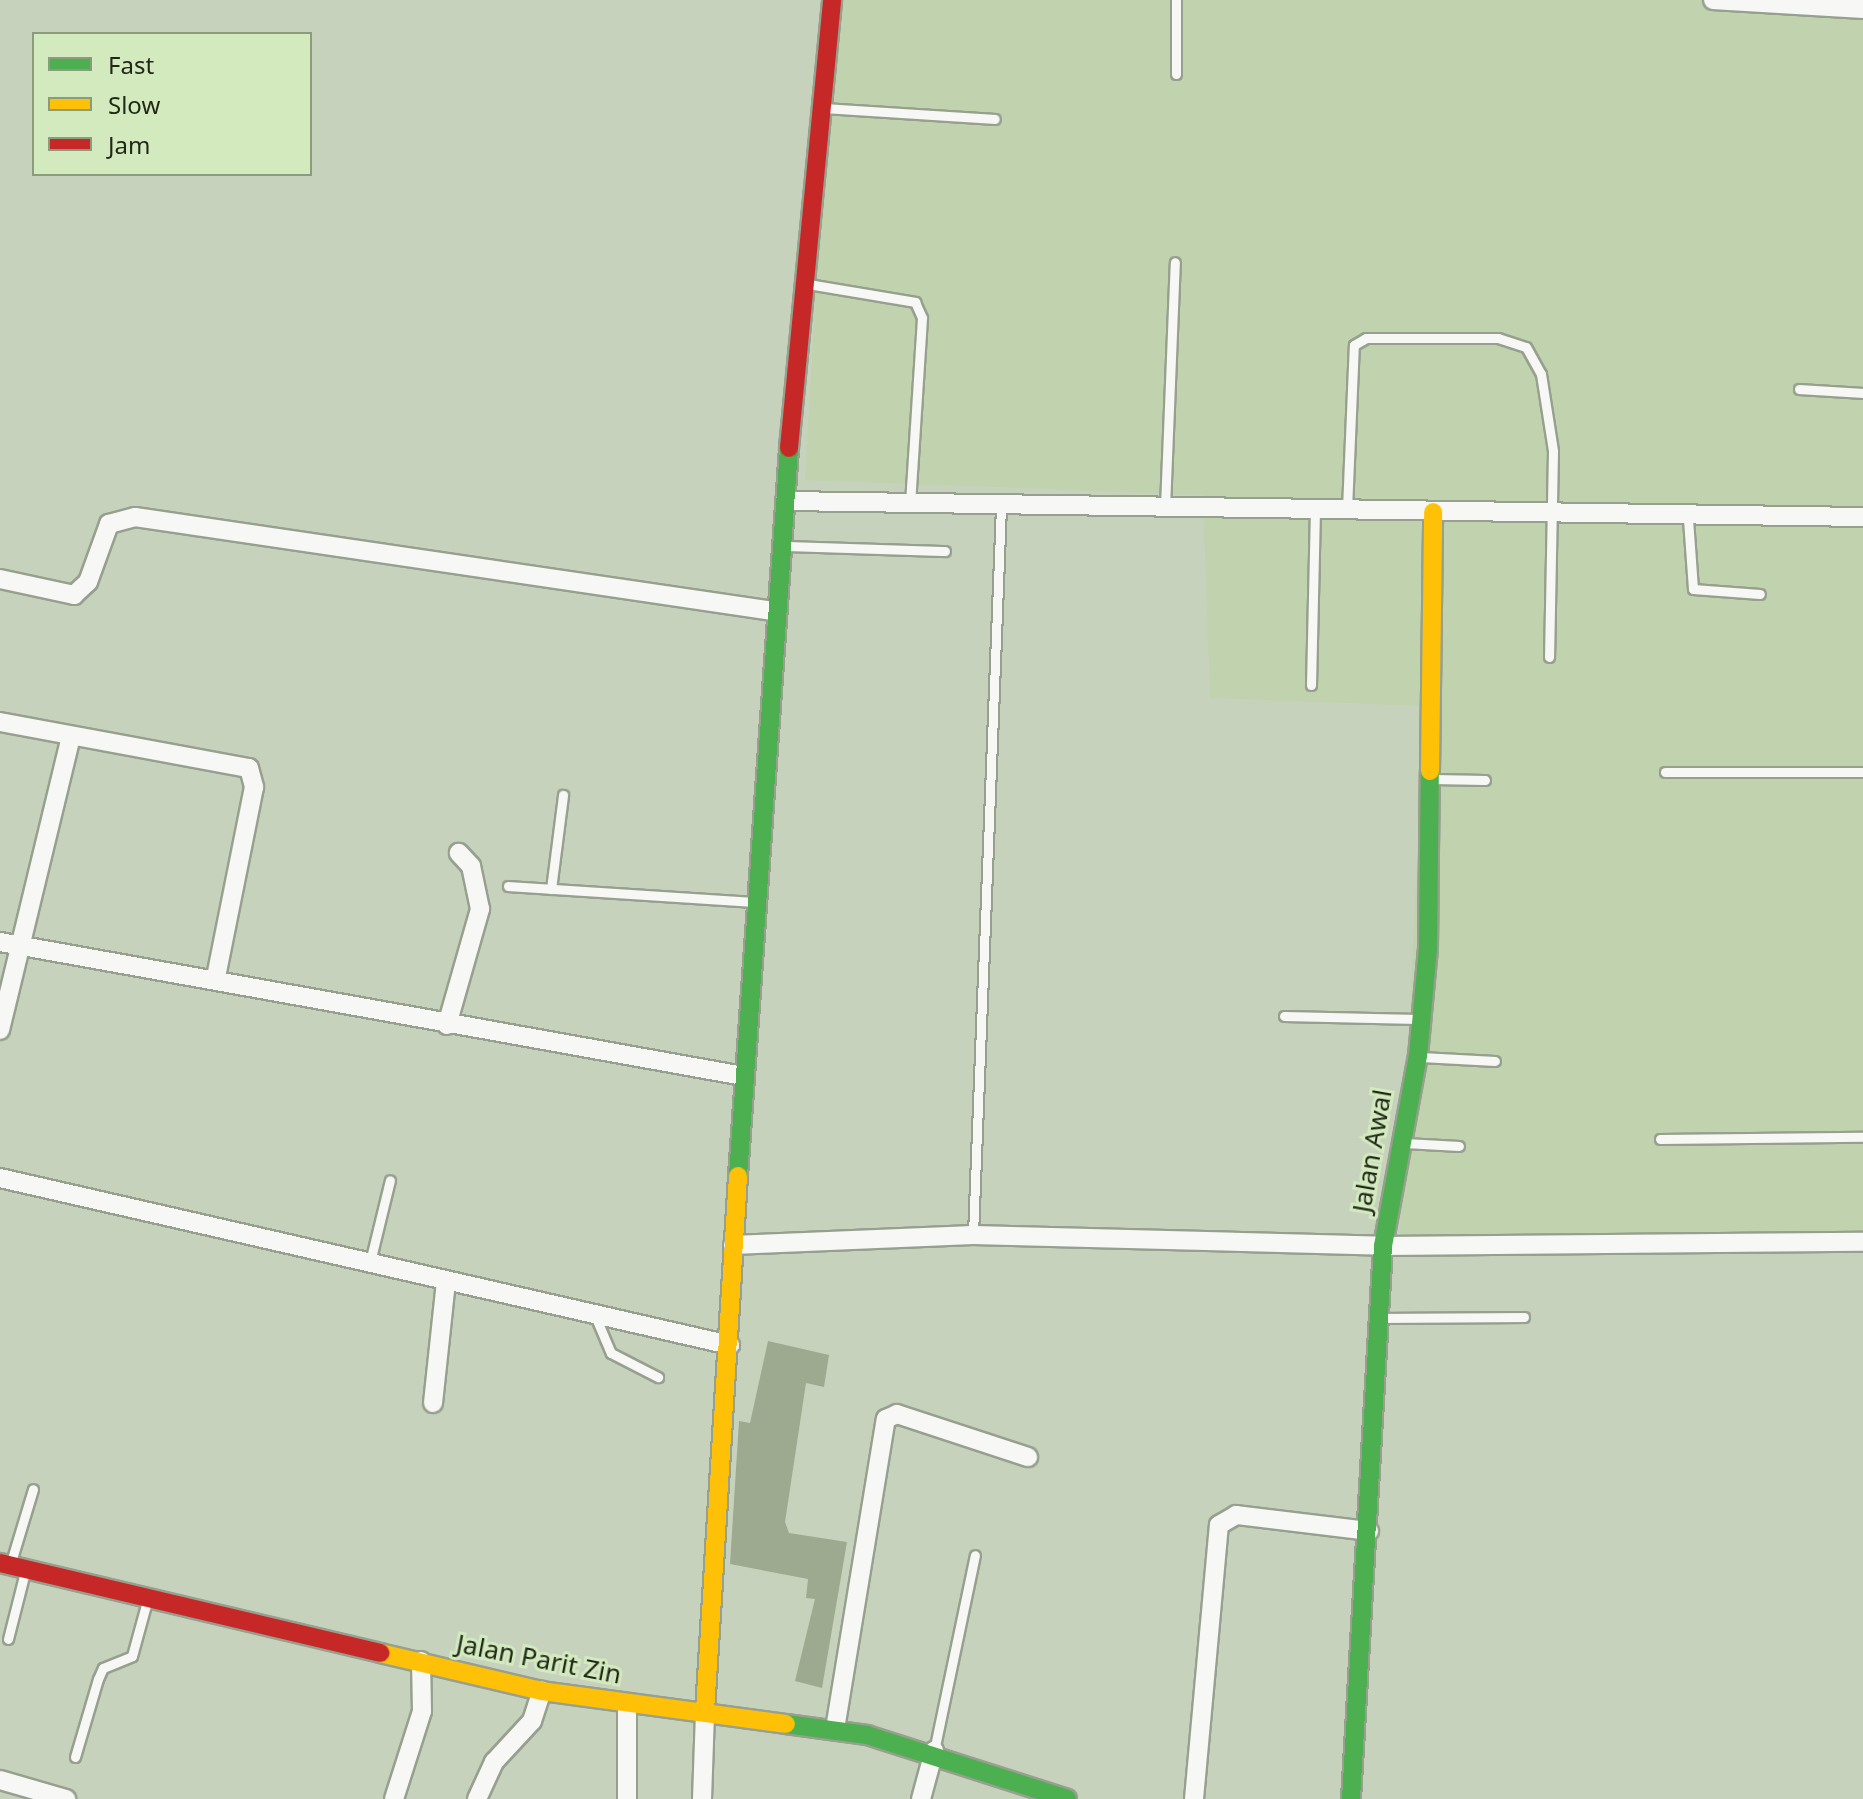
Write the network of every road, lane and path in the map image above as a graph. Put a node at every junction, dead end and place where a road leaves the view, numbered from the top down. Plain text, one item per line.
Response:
1 (832, 0) edge
2 (1176, 0) edge
3 (1713, 0) edge
4 (1863, 9) edge
5 (1176, 74) dead end
6 (821, 107) junction
7 (995, 119) dead end
8 (1175, 262) dead end
9 (803, 283) junction
10 (1799, 389) dead end
11 (1863, 393) edge
12 (785, 501) junction
13 (910, 503) junction
14 (1001, 507) junction
15 (1165, 510) junction
16 (1315, 511) junction
17 (1347, 511) junction
18 (1433, 512) junction
19 (1554, 513) junction
20 (1863, 517) edge
21 (1688, 519) junction
22 (779, 546) junction
23 (945, 551) dead end
24 (0, 579) edge
25 (1760, 594) dead end
26 (773, 611) junction
27 (1549, 657) dead end
28 (1311, 685) dead end
29 (0, 722) edge
30 (71, 736) junction
31 (1665, 772) dead end
32 (1863, 772) edge
33 (1433, 779) junction
34 (1485, 780) dead end
35 (563, 795) dead end
36 (459, 853) dead end
37 (508, 886) dead end
38 (551, 889) junction
39 (753, 902) junction
40 (0, 942) edge
41 (24, 946) junction
42 (216, 977) junction
43 (1284, 1016) dead end
44 (1422, 1019) junction
45 (447, 1025) junction
46 (0, 1030) edge
47 (1418, 1056) junction
48 (1495, 1061) dead end
49 (743, 1076) junction
50 (1863, 1137) edge
51 (1660, 1139) dead end
52 (1398, 1143) junction
53 (1459, 1146) dead end
54 (0, 1178) edge
55 (390, 1180) dead end
56 (973, 1230) junction
57 (1863, 1242) edge
58 (733, 1245) junction
59 (1383, 1246) junction
60 (370, 1262) junction
61 (446, 1282) junction
62 (1524, 1317) dead end
63 (596, 1318) junction
64 (1380, 1318) junction
65 (730, 1345) junction
66 (658, 1377) dead end
67 (433, 1403) dead end
68 (1028, 1457) dead end
69 (33, 1489) dead end
70 (1369, 1531) junction
71 (975, 1555) dead end
72 (12, 1565) edge
73 (147, 1601) junction
74 (8, 1639) dead end
75 (421, 1661) junction
76 (542, 1691) junction
77 (627, 1703) junction
78 (705, 1711) junction
79 (835, 1729) junction
80 (934, 1751) junction
81 (75, 1757) dead end
82 (0, 1780) edge
83 (66, 1799) edge
84 (394, 1799) edge
85 (477, 1799) edge
86 (627, 1799) edge
87 (702, 1799) edge
88 (921, 1799) edge
89 (1067, 1799) edge
90 (1194, 1799) edge
91 (1351, 1799) edge

1 - 6 street
2 - 5 lane
3 - 4 street
6 - 7 lane
6 - 9 street
8 - 15 lane
9 - 12 street
9 - 13 lane
10 - 11 lane
12 - 13 street
12 - 22 street
13 - 14 street
14 - 15 street
14 - 56 lane
15 - 16 street
16 - 17 street
16 - 28 lane
17 - 18 street
17 - 19 lane
18 - 19 street
18 - 33 street, Jalan Awal
19 - 21 street
19 - 27 lane
20 - 21 street
21 - 25 lane
22 - 23 lane
22 - 26 street
24 - 26 street
26 - 39 street
29 - 30 street
30 - 41 street
30 - 42 street
31 - 32 lane
33 - 34 lane
33 - 44 street, Jalan Awal
35 - 38 lane
36 - 45 street
37 - 38 lane
38 - 39 lane
39 - 49 street
40 - 41 street
41 - 42 street
41 - 46 street
42 - 45 street
43 - 44 lane
44 - 47 street, Jalan Awal
45 - 49 street
47 - 48 lane
47 - 52 street, Jalan Awal
49 - 58 street
50 - 51 lane
52 - 53 lane
52 - 59 street, Jalan Awal
54 - 60 street
55 - 60 lane
56 - 58 street
56 - 59 street
57 - 59 street
58 - 65 street
59 - 64 street, Jalan Awal
60 - 61 street
61 - 63 street
61 - 67 street
62 - 64 lane
63 - 65 street
63 - 66 lane
64 - 70 street, Jalan Awal
65 - 78 street
68 - 79 street
69 - 72 lane
70 - 90 street
70 - 91 street, Jalan Awal
71 - 80 lane
72 - 73 street, Jalan Parit Zin
72 - 74 lane
73 - 75 street, Jalan Parit Zin
73 - 81 lane
75 - 76 street, Jalan Parit Zin
75 - 84 street
76 - 77 street, Jalan Parit Zin
76 - 85 street
77 - 78 street, Jalan Parit Zin
77 - 86 street
78 - 79 street, Jalan Parit Zin
78 - 87 street
79 - 80 street, Jalan Parit Zin
80 - 88 street
80 - 89 street, Jalan Parit Zin
82 - 83 street

